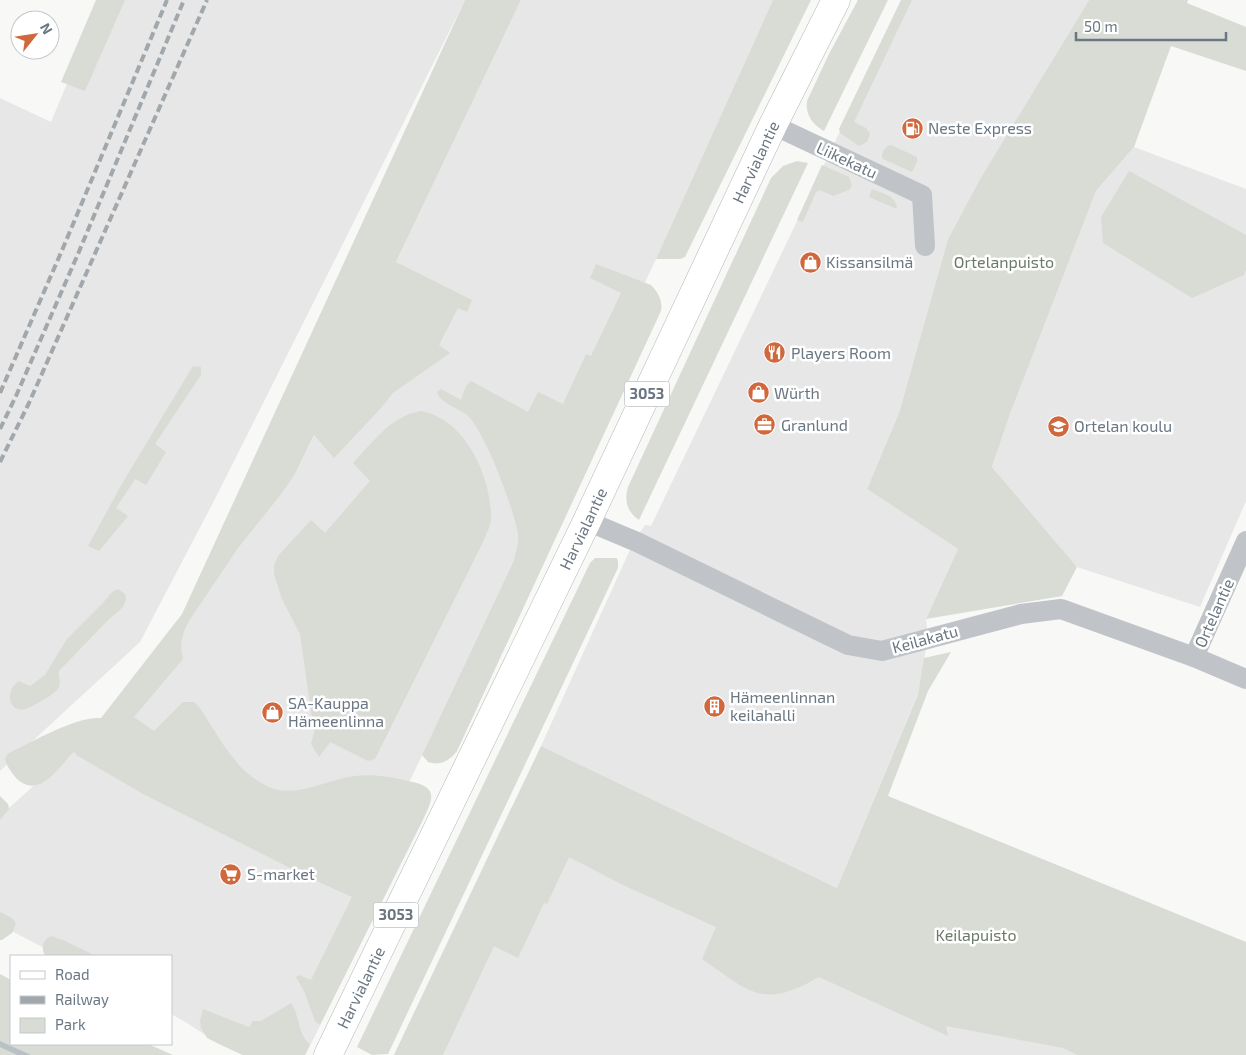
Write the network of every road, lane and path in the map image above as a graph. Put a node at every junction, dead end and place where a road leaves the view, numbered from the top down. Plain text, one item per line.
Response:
1 (836, 0) edge
2 (773, 125) junction
3 (925, 246) dead end
4 (587, 521) junction
5 (1246, 541) edge
6 (1194, 657) junction
7 (1246, 679) edge
8 (328, 1055) edge

1 - 2 main road, Harvialantie / 3053
2 - 3 street, Liikekatu
2 - 4 main road, Harvialantie / 3053
4 - 6 street, Keilakatu
4 - 8 main road, Harvialantie / 3053
5 - 6 street, Ortelantie
6 - 7 street, Keilakatu

